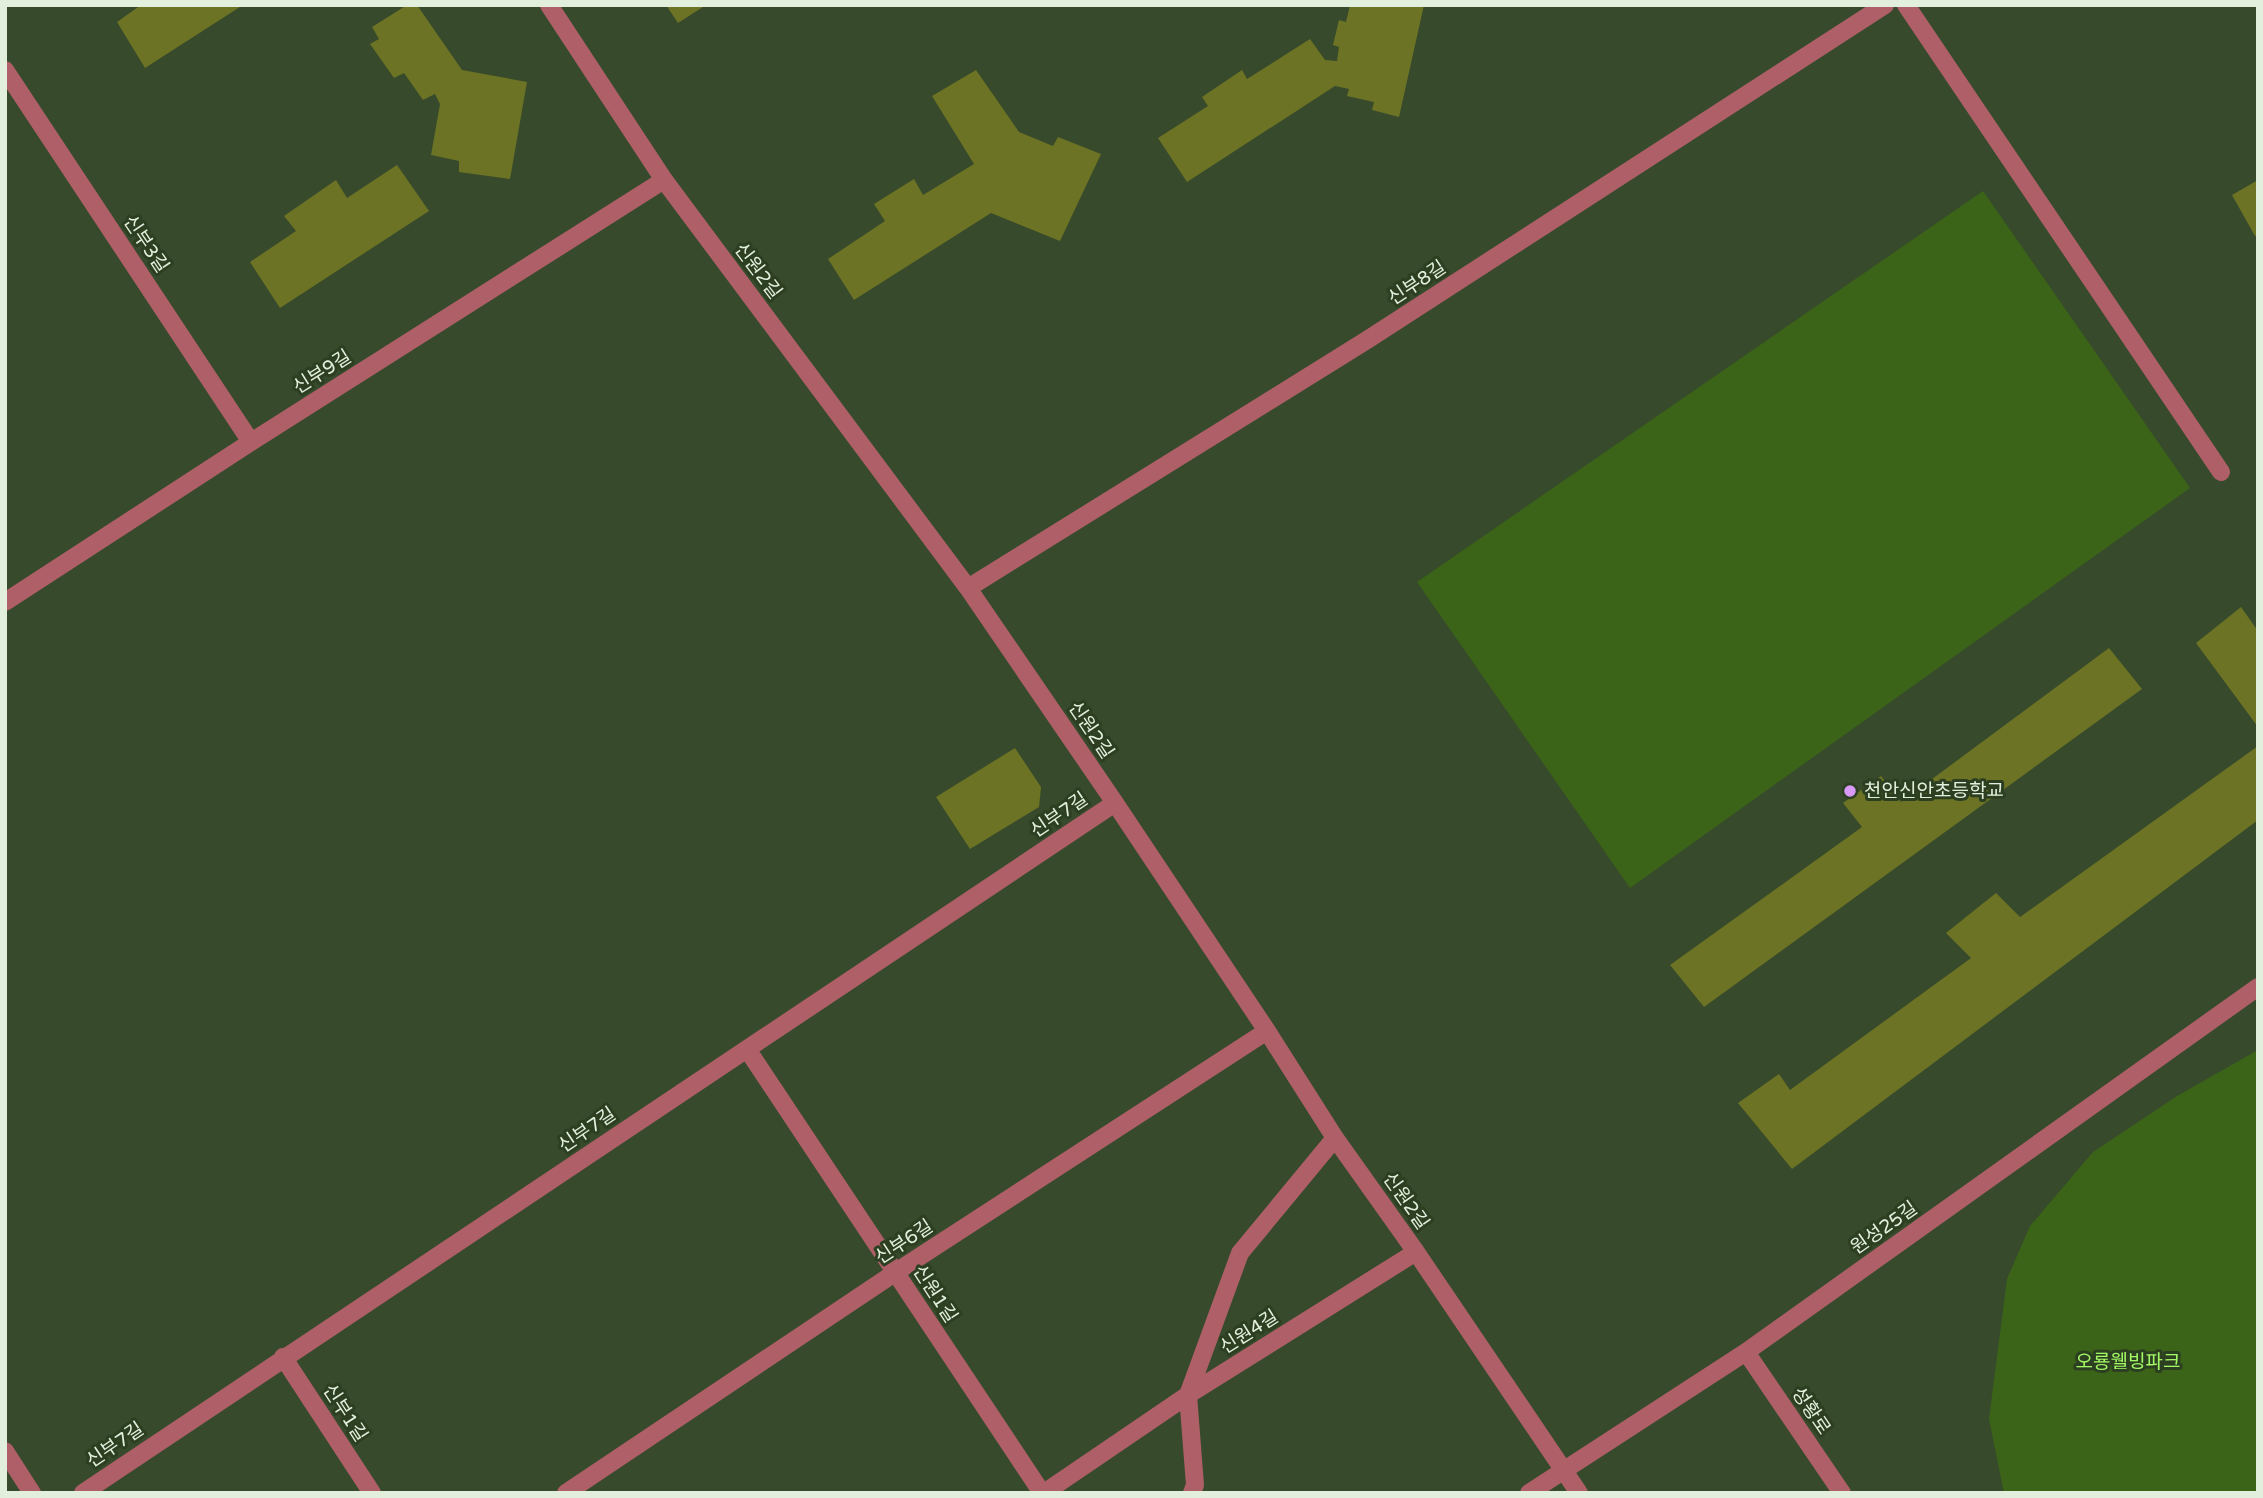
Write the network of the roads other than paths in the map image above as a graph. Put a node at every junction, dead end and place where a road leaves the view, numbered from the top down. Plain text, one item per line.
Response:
1 (549, 5) edge
2 (1885, 5) edge
3 (1906, 5) edge
4 (5, 70) edge
5 (664, 180) junction
6 (251, 442) junction
7 (2221, 472) dead end
8 (968, 588) junction
9 (5, 602) edge
10 (1115, 803) junction
11 (2258, 987) edge
12 (1267, 1031) junction
13 (747, 1049) junction
14 (1335, 1138) junction
15 (1416, 1252) junction
16 (896, 1272) junction
17 (1746, 1352) junction
18 (283, 1357) junction
19 (1188, 1395) junction
20 (5, 1451) edge
21 (1563, 1469) junction
22 (32, 1493) edge
23 (83, 1493) edge
24 (372, 1493) edge
25 (566, 1493) edge
26 (1043, 1493) edge
27 (1192, 1493) edge
28 (1529, 1493) edge
29 (1579, 1493) edge
30 (1842, 1493) edge

1 - 5 street, 신원2길
2 - 8 street, 신부8길
3 - 7 street
4 - 6 street, 신부3길
5 - 6 street, 신부9길
5 - 8 street, 신원2길
6 - 9 street, 신부9길
8 - 10 street, 신원2길
10 - 12 street, 신원2길
10 - 13 street, 신부7길
11 - 17 street, 원성25길
12 - 14 street, 신원2길
12 - 16 street, 신부6길
13 - 16 street, 신원1길
13 - 18 street, 신부7길
14 - 15 street, 신원2길
14 - 19 street
15 - 19 street, 신원4길
15 - 21 street, 신원2길
16 - 25 street, 신부6길
16 - 26 street, 신원1길
17 - 21 street, 원성25길
17 - 30 street, 성황로
18 - 23 street, 신부7길
18 - 24 street, 신부1길
19 - 26 street, 신원4길
19 - 27 street
20 - 22 street
21 - 28 street, 원성25길
21 - 29 street, 신원2길

